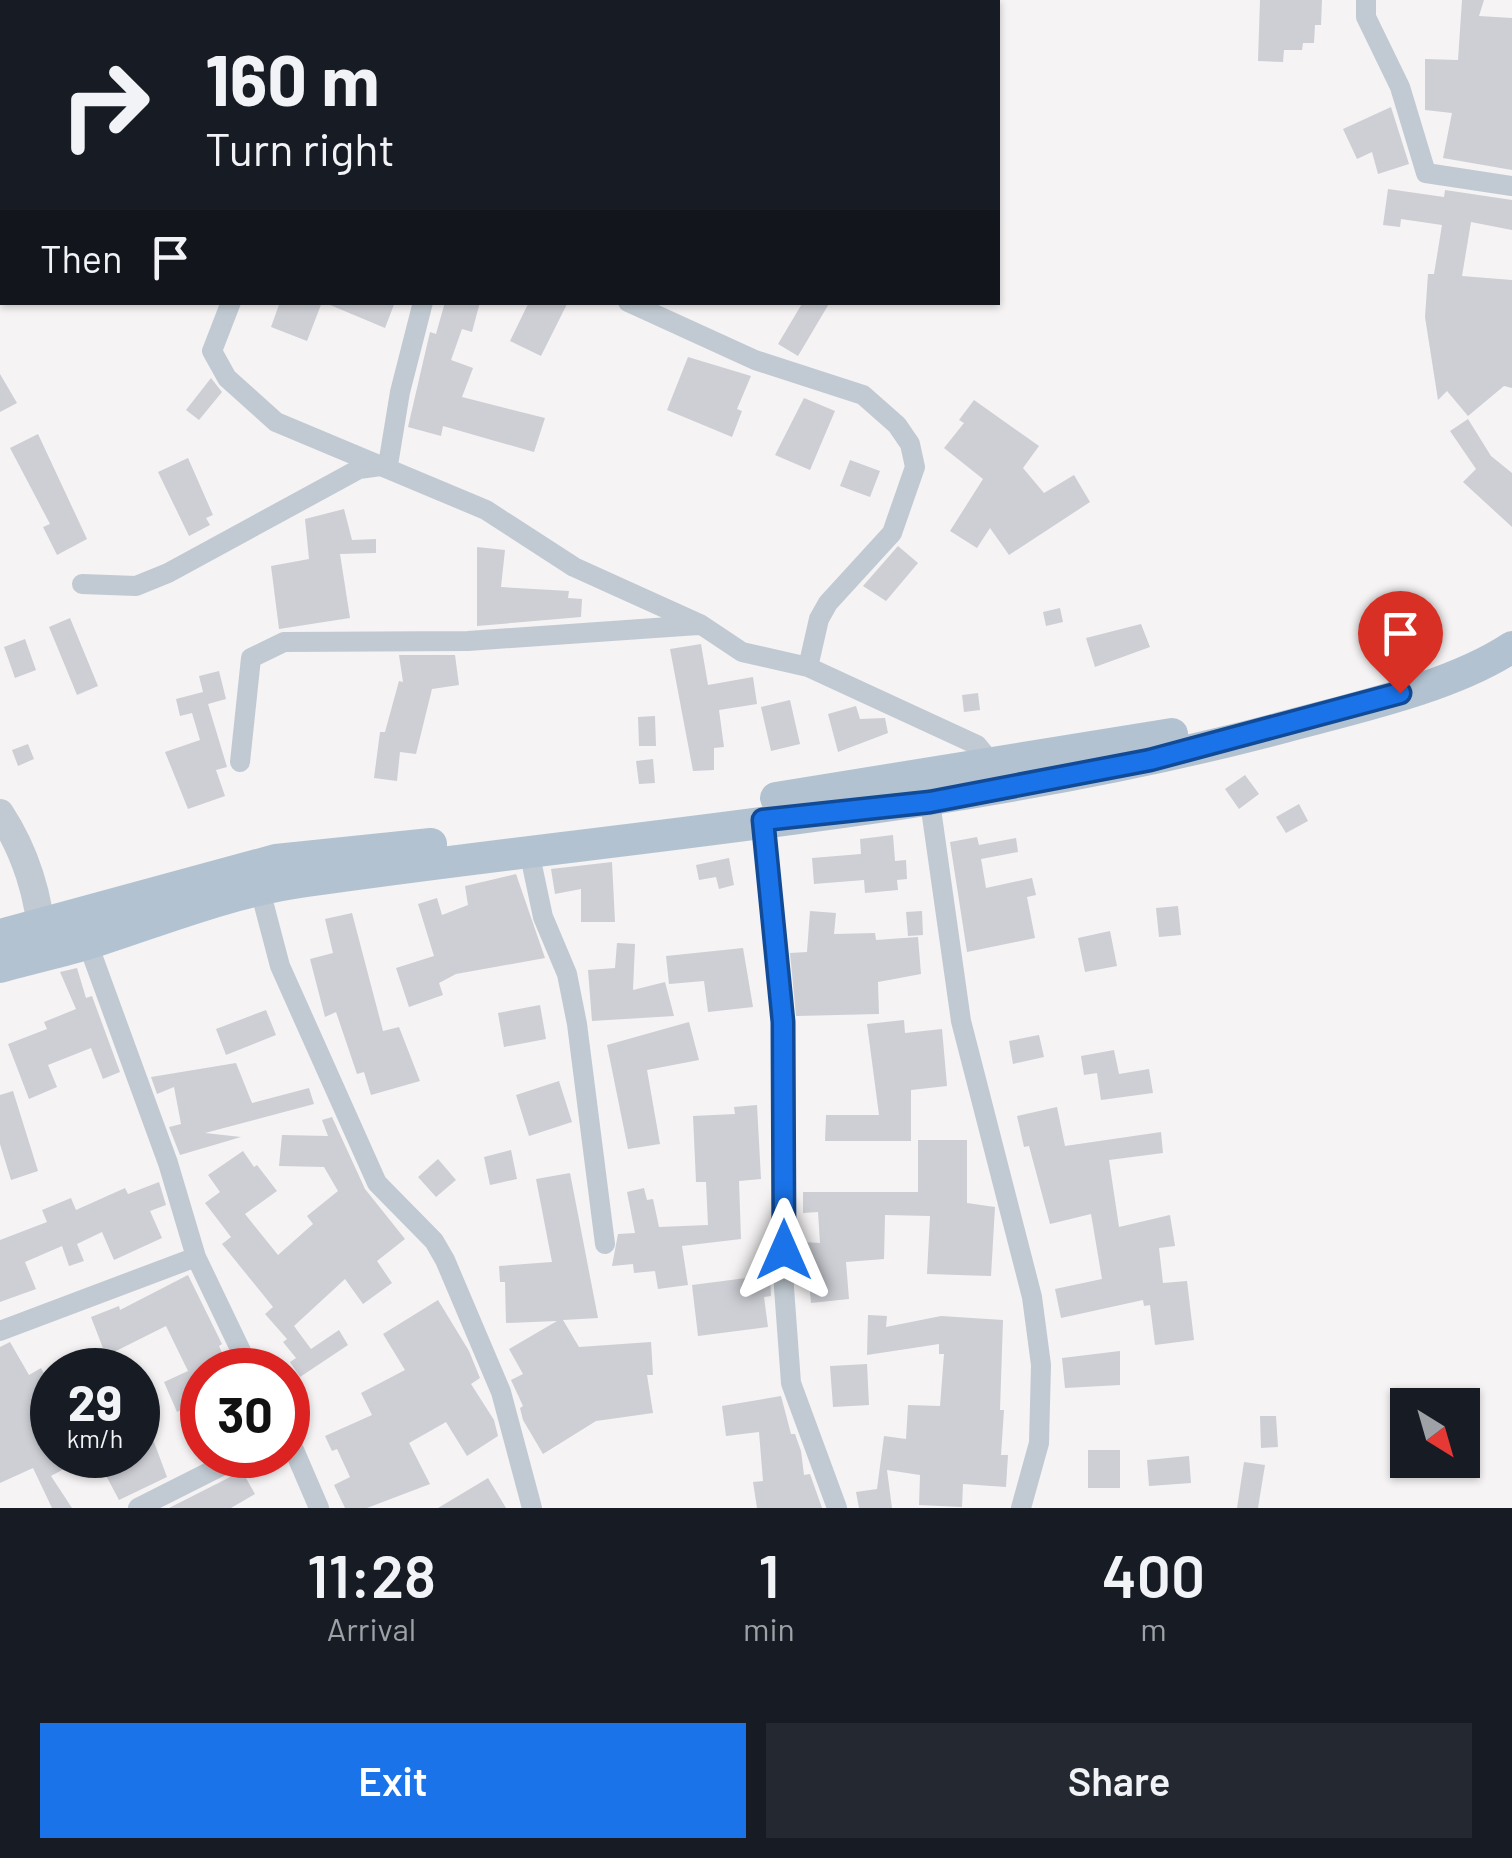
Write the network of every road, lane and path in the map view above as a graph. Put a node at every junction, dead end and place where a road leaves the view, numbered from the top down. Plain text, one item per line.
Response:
1 (1366, 0) edge
2 (1512, 186) edge
3 (230, 305) edge
4 (422, 305) edge
5 (635, 305) edge
6 (388, 465) junction
7 (82, 584) dead end
8 (1512, 622) edge
9 (700, 624) junction
10 (1512, 647) edge
11 (808, 667) junction
12 (240, 762) dead end
13 (990, 762) junction
14 (930, 802) junction
15 (0, 814) edge
16 (763, 820) junction
17 (529, 851) junction
18 (260, 890) junction
19 (0, 935) edge
20 (42, 938) junction
21 (88, 944) junction
22 (0, 967) edge
23 (605, 1244) dead end
24 (196, 1257) junction
25 (0, 1331) edge
26 (239, 1348) edge
27 (197, 1478) edge
28 (306, 1478) edge
29 (138, 1508) edge
30 (319, 1508) edge
31 (532, 1508) edge
32 (836, 1508) edge
33 (1021, 1508) edge

1 - 2 street
3 - 6 street
4 - 6 street
5 - 11 street
6 - 7 street
6 - 9 street
8 - 13 main road
9 - 11 street
9 - 12 street
10 - 14 main road
11 - 13 street
13 - 20 main road
14 - 16 main road
14 - 33 street
15 - 20 street
16 - 17 main road
16 - 32 street
17 - 18 main road
17 - 23 street
18 - 21 main road
18 - 31 street
19 - 20 main road
20 - 21 main road
20 - 22 main road
21 - 24 street
24 - 25 street
24 - 26 street
27 - 29 street
28 - 30 street

